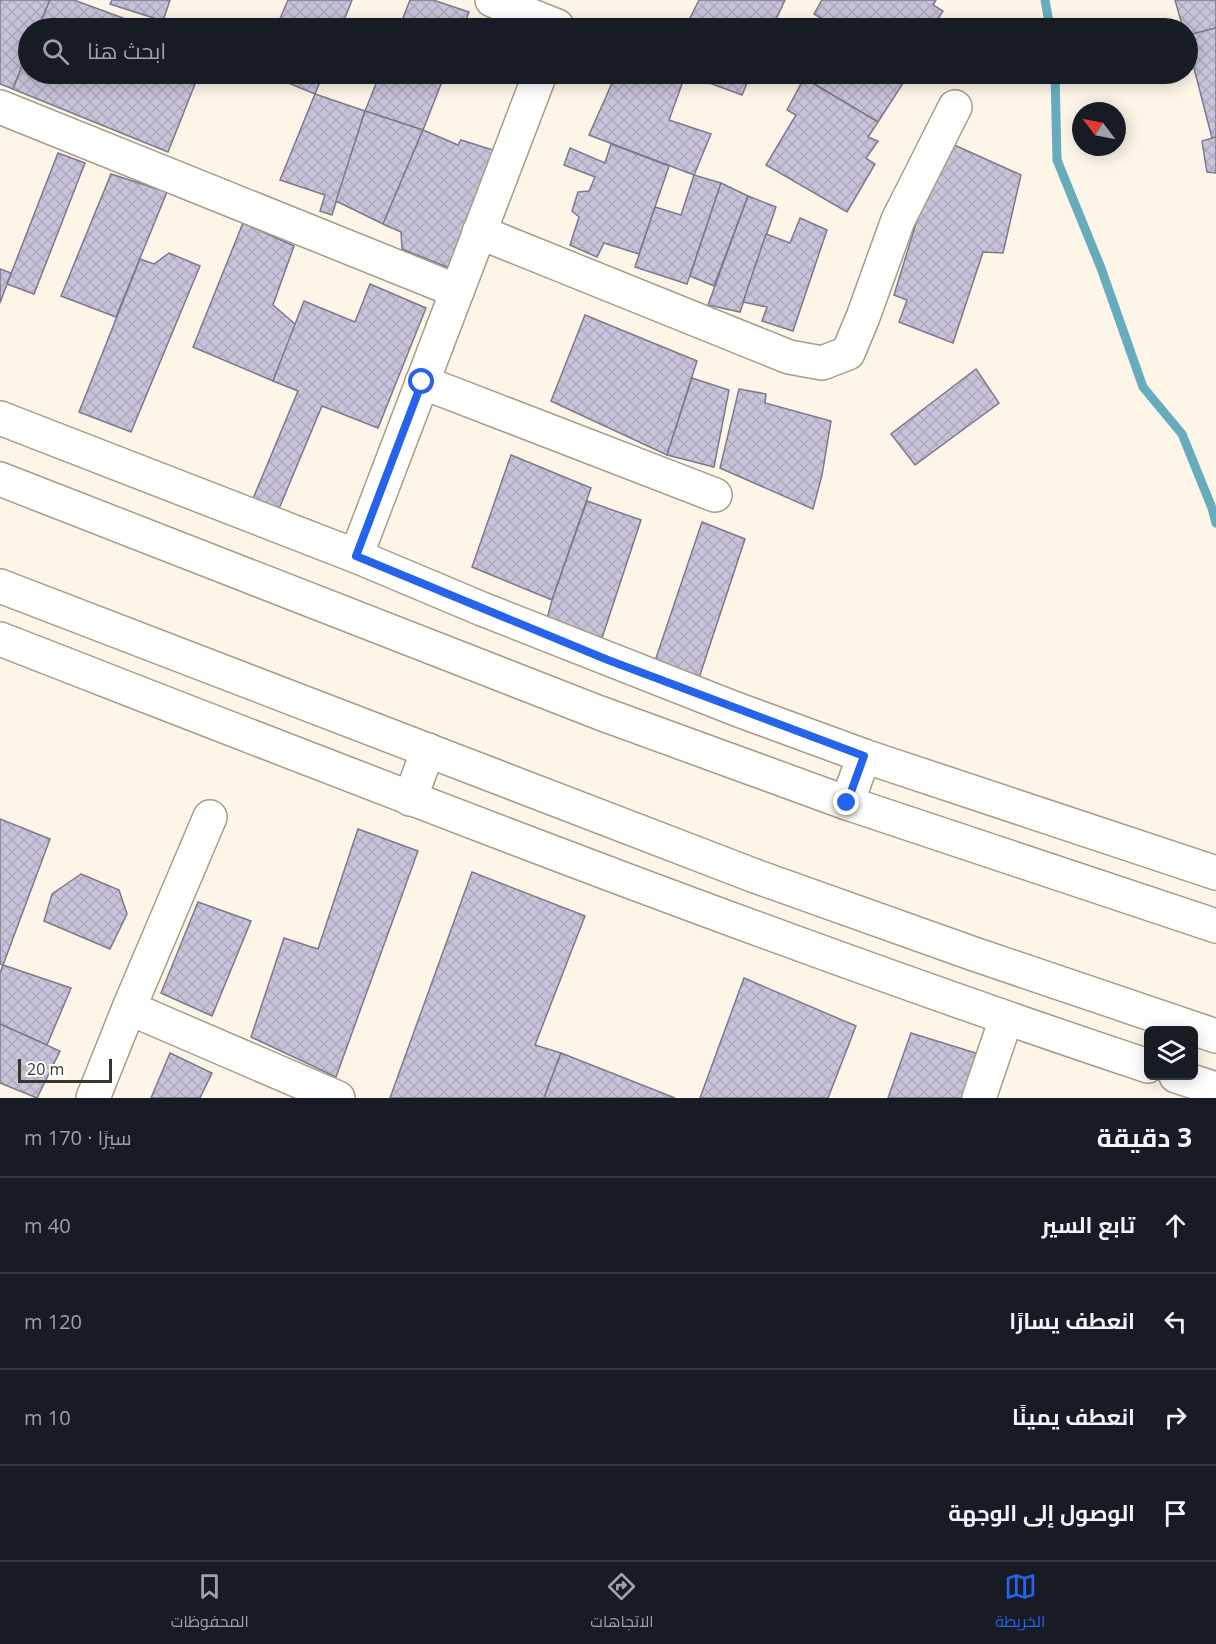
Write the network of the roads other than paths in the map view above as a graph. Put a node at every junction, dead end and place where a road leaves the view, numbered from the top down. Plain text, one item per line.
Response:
1 (492, 0) edge
2 (561, 18) edge
3 (536, 84) edge
4 (0, 107) edge
5 (955, 107) dead end
6 (479, 232) junction
7 (457, 291) junction
8 (422, 382) junction
9 (0, 418) edge
10 (0, 479) edge
11 (715, 495) dead end
12 (356, 556) junction
13 (0, 586) edge
14 (0, 639) edge
15 (428, 750) junction
16 (864, 756) junction
17 (410, 799) junction
18 (847, 803) junction
19 (210, 818) dead end
20 (1216, 873) edge
21 (1216, 926) edge
22 (129, 1008) junction
23 (1006, 1019) junction
24 (1216, 1036) edge
25 (1144, 1064) edge
26 (1188, 1080) edge
27 (1216, 1089) edge
28 (93, 1098) edge
29 (338, 1098) edge
30 (979, 1098) edge

1 - 2 street
3 - 6 street
4 - 7 street
5 - 6 street
6 - 7 street
7 - 8 street
8 - 11 street
8 - 12 street
9 - 12 street
10 - 18 street
12 - 16 street
13 - 15 street
14 - 17 street
15 - 17 street
15 - 24 street
16 - 18 street
16 - 20 street
17 - 23 street
18 - 21 street
19 - 22 street
22 - 28 street
22 - 29 street
23 - 25 street
23 - 30 street
26 - 27 street

